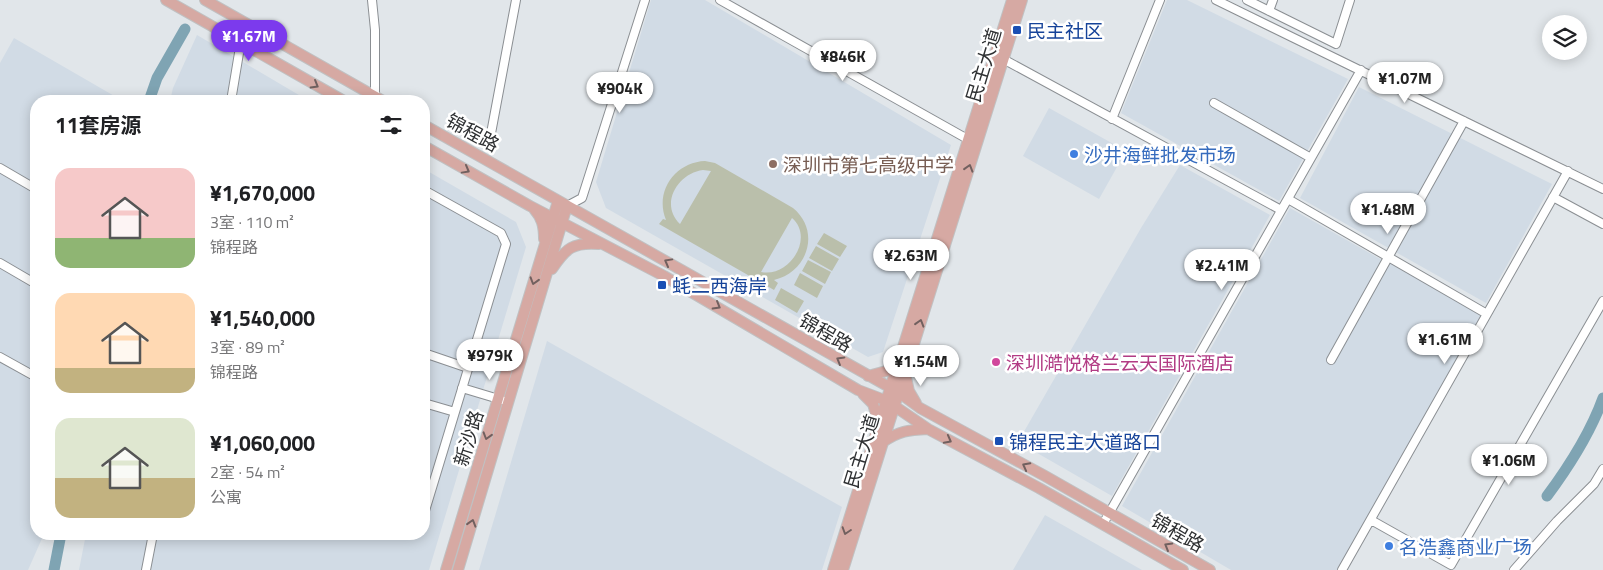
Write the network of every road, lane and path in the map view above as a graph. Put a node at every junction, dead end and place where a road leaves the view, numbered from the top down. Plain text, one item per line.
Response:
1 (166, 0) edge
2 (205, 0) edge
3 (372, 0) edge
4 (516, 0) edge
5 (644, 0) edge
6 (720, 0) edge
7 (1012, 0) edge
8 (1022, 0) edge
9 (1160, 0) edge
10 (1216, 0) edge
11 (1247, 0) edge
12 (1272, 0) edge
13 (1350, 0) edge
14 (1269, 11) junction
15 (243, 44) junction
16 (1003, 59) junction
17 (1361, 70) junction
18 (232, 95) edge
19 (333, 95) edge
20 (372, 95) edge
21 (379, 95) edge
22 (1214, 103) dead end
23 (1112, 119) junction
24 (1464, 121) junction
25 (430, 127) edge
26 (972, 141) junction
27 (489, 144) dead end
28 (430, 149) edge
29 (1311, 158) junction
30 (0, 168) edge
31 (1568, 172) junction
32 (30, 186) edge
33 (1603, 189) edge
34 (430, 193) edge
35 (1553, 197) junction
36 (1288, 199) junction
37 (563, 203) junction
38 (531, 206) junction
39 (1281, 210) junction
40 (553, 217) junction
41 (563, 222) junction
42 (1603, 224) edge
43 (602, 245) junction
44 (544, 248) junction
45 (1389, 257) junction
46 (0, 264) edge
47 (545, 280) junction
48 (30, 281) edge
49 (1603, 302) edge
50 (1487, 314) junction
51 (430, 355) edge
52 (0, 356) edge
53 (1331, 360) dead end
54 (468, 368) junction
55 (902, 368) junction
56 (30, 374) edge
57 (868, 376) junction
58 (462, 388) junction
59 (858, 390) junction
60 (894, 390) junction
61 (498, 399) junction
62 (508, 402) junction
63 (890, 404) junction
64 (430, 405) edge
65 (920, 408) junction
66 (455, 412) junction
67 (879, 426) junction
68 (928, 429) junction
69 (883, 442) junction
70 (1603, 468) edge
71 (430, 494) edge
72 (1109, 512) junction
73 (1371, 520) junction
74 (1102, 524) junction
75 (152, 540) edge
76 (146, 570) edge
77 (446, 570) edge
78 (458, 570) edge
79 (833, 570) edge
80 (842, 570) edge
81 (1183, 570) edge
82 (1210, 570) edge
83 (1342, 570) edge
84 (1514, 570) edge

1 - 15 main road
2 - 20 main road
3 - 21 street
4 - 27 street
5 - 37 street
6 - 26 street
7 - 26 main road, 民主大道
8 - 16 main road, 民主大道
9 - 23 street
10 - 17 street
11 - 14 street
12 - 14 street
13 - 14 street
15 - 18 street
15 -> 19 main road
16 - 23 street
16 - 26 main road, 民主大道
17 - 24 street
17 - 29 street
22 - 29 street
23 - 39 street
24 - 31 street
24 - 45 street
25 - 37 main road, 锦程路
26 - 55 main road, 民主大道
28 -> 38 main road, 锦程路
29 - 36 street
30 - 32 street
31 - 33 street
31 - 35 street
34 - 54 street
35 - 42 street
35 - 50 street
36 - 39 street
36 - 45 street
37 - 40 main road, 新沙路
37 - 41 main road, 新沙路
57 -> 37 main road, 锦程路
38 - 40 main road, 锦程路
38 - 44 main road
39 - 72 street
40 - 41 main road, 锦程路
40 - 44 main road, 新沙路
41 - 43 main road, 锦程路
41 - 47 main road, 新沙路
43 - 47 main road
43 -> 59 main road, 锦程路
44 -> 61 main road, 新沙路
45 - 50 street
45 - 53 street
46 - 48 street
47 - 62 main road, 新沙路
49 - 73 street
50 - 73 street
51 - 54 street
52 - 56 street
54 - 58 street
55 - 57 main road
55 - 60 main road, 民主大道
55 - 65 main road
57 - 60 main road, 锦程路
58 - 61 street
58 - 66 street
59 - 63 main road, 锦程路
59 - 67 main road
60 - 63 main road, 民主大道
60 - 65 main road, 锦程路
61 - 62 street
61 -> 77 main road, 新沙路
78 -> 62 main road, 新沙路
63 - 67 main road, 民主大道
63 - 68 main road, 锦程路
63 - 69 main road, 民主大道
64 - 66 street
72 -> 65 main road, 锦程路
66 - 71 street
67 -> 79 main road, 民主大道
68 - 69 main road
68 -> 74 main road, 锦程路
69 - 80 main road, 民主大道
70 - 84 street
72 - 74 street
82 -> 72 main road, 锦程路
73 - 83 street
74 - 81 main road, 锦程路
75 - 76 street

